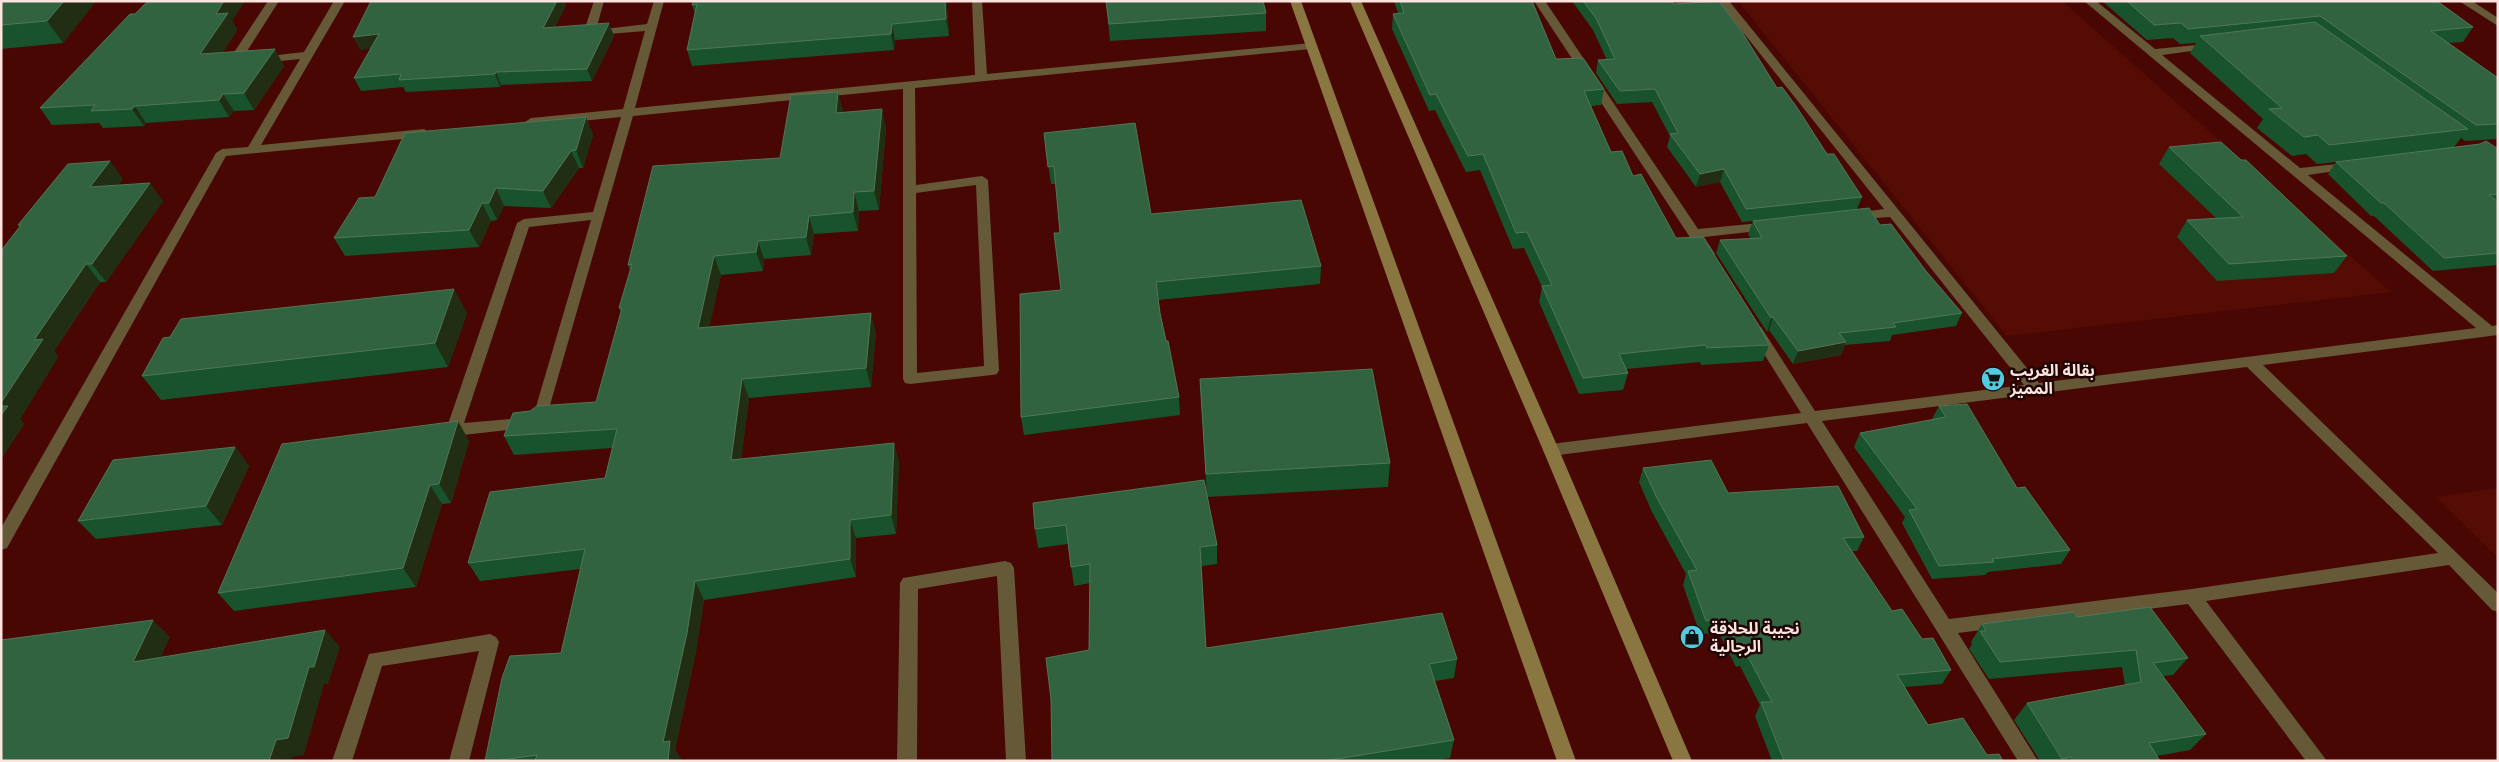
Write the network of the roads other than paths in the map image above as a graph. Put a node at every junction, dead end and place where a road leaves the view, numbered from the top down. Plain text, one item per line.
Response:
1 (274, 1) edge
2 (340, 1) edge
3 (599, 1) edge
4 (659, 1) edge
5 (977, 1) edge
6 (1295, 1) edge
7 (1354, 1) edge
8 (1540, 1) edge
9 (1723, 1) edge
10 (2089, 1) edge
11 (2464, 1) edge
12 (2498, 23) edge
13 (652, 27) junction
14 (2230, 43) edge
15 (1311, 46) junction
16 (2153, 53) junction
17 (308, 55) junction
18 (981, 78) junction
19 (909, 85) junction
20 (628, 113) junction
21 (519, 123) edge
22 (440, 131) edge
23 (252, 150) junction
24 (2365, 164) edge
25 (2299, 172) junction
26 (909, 190) junction
27 (1893, 212) junction
28 (599, 215) junction
29 (1844, 218) edge
30 (1784, 224) edge
31 (1695, 234) junction
32 (1716, 267) edge
33 (1748, 316) edge
34 (2493, 330) edge
35 (2250, 361) junction
36 (2035, 388) junction
37 (1811, 416) junction
38 (1551, 450) junction
39 (1, 544) edge
40 (2453, 558) junction
41 (2192, 596) junction
42 (2498, 605) edge
43 (1945, 628) junction
44 (342, 761) edge
45 (459, 761) edge
46 (907, 761) edge
47 (1016, 761) edge
48 (1567, 761) edge
49 (1683, 761) edge
50 (2028, 761) edge
51 (2318, 761) edge

1 - 17 street
2 - 17 street
3 - 13 street
4 - 13 street
5 - 18 street
6 - 15 street
7 - 38 street
8 - 31 street
9 - 27 street
10 - 16 street
11 - 12 street
13 - 20 street
14 - 16 street
15 - 18 street
15 - 48 street
16 - 25 street
17 - 23 street
18 - 19 street
19 - 20 street
19 - 26 street
20 - 21 street
20 - 28 street
22 - 23 street
23 - 39 street
24 - 25 street
25 - 34 street
26 - 26 street
27 - 29 street
27 - 36 street
28 - 28 street
30 - 31 street
31 - 32 street
33 - 37 street
34 - 35 street
35 - 36 street
35 - 40 street
36 - 37 street
37 - 38 street
37 - 43 street
38 - 49 street
40 - 41 street
40 - 42 street
41 - 43 street
41 - 51 street
43 - 50 street
44 - 45 street
46 - 47 street

